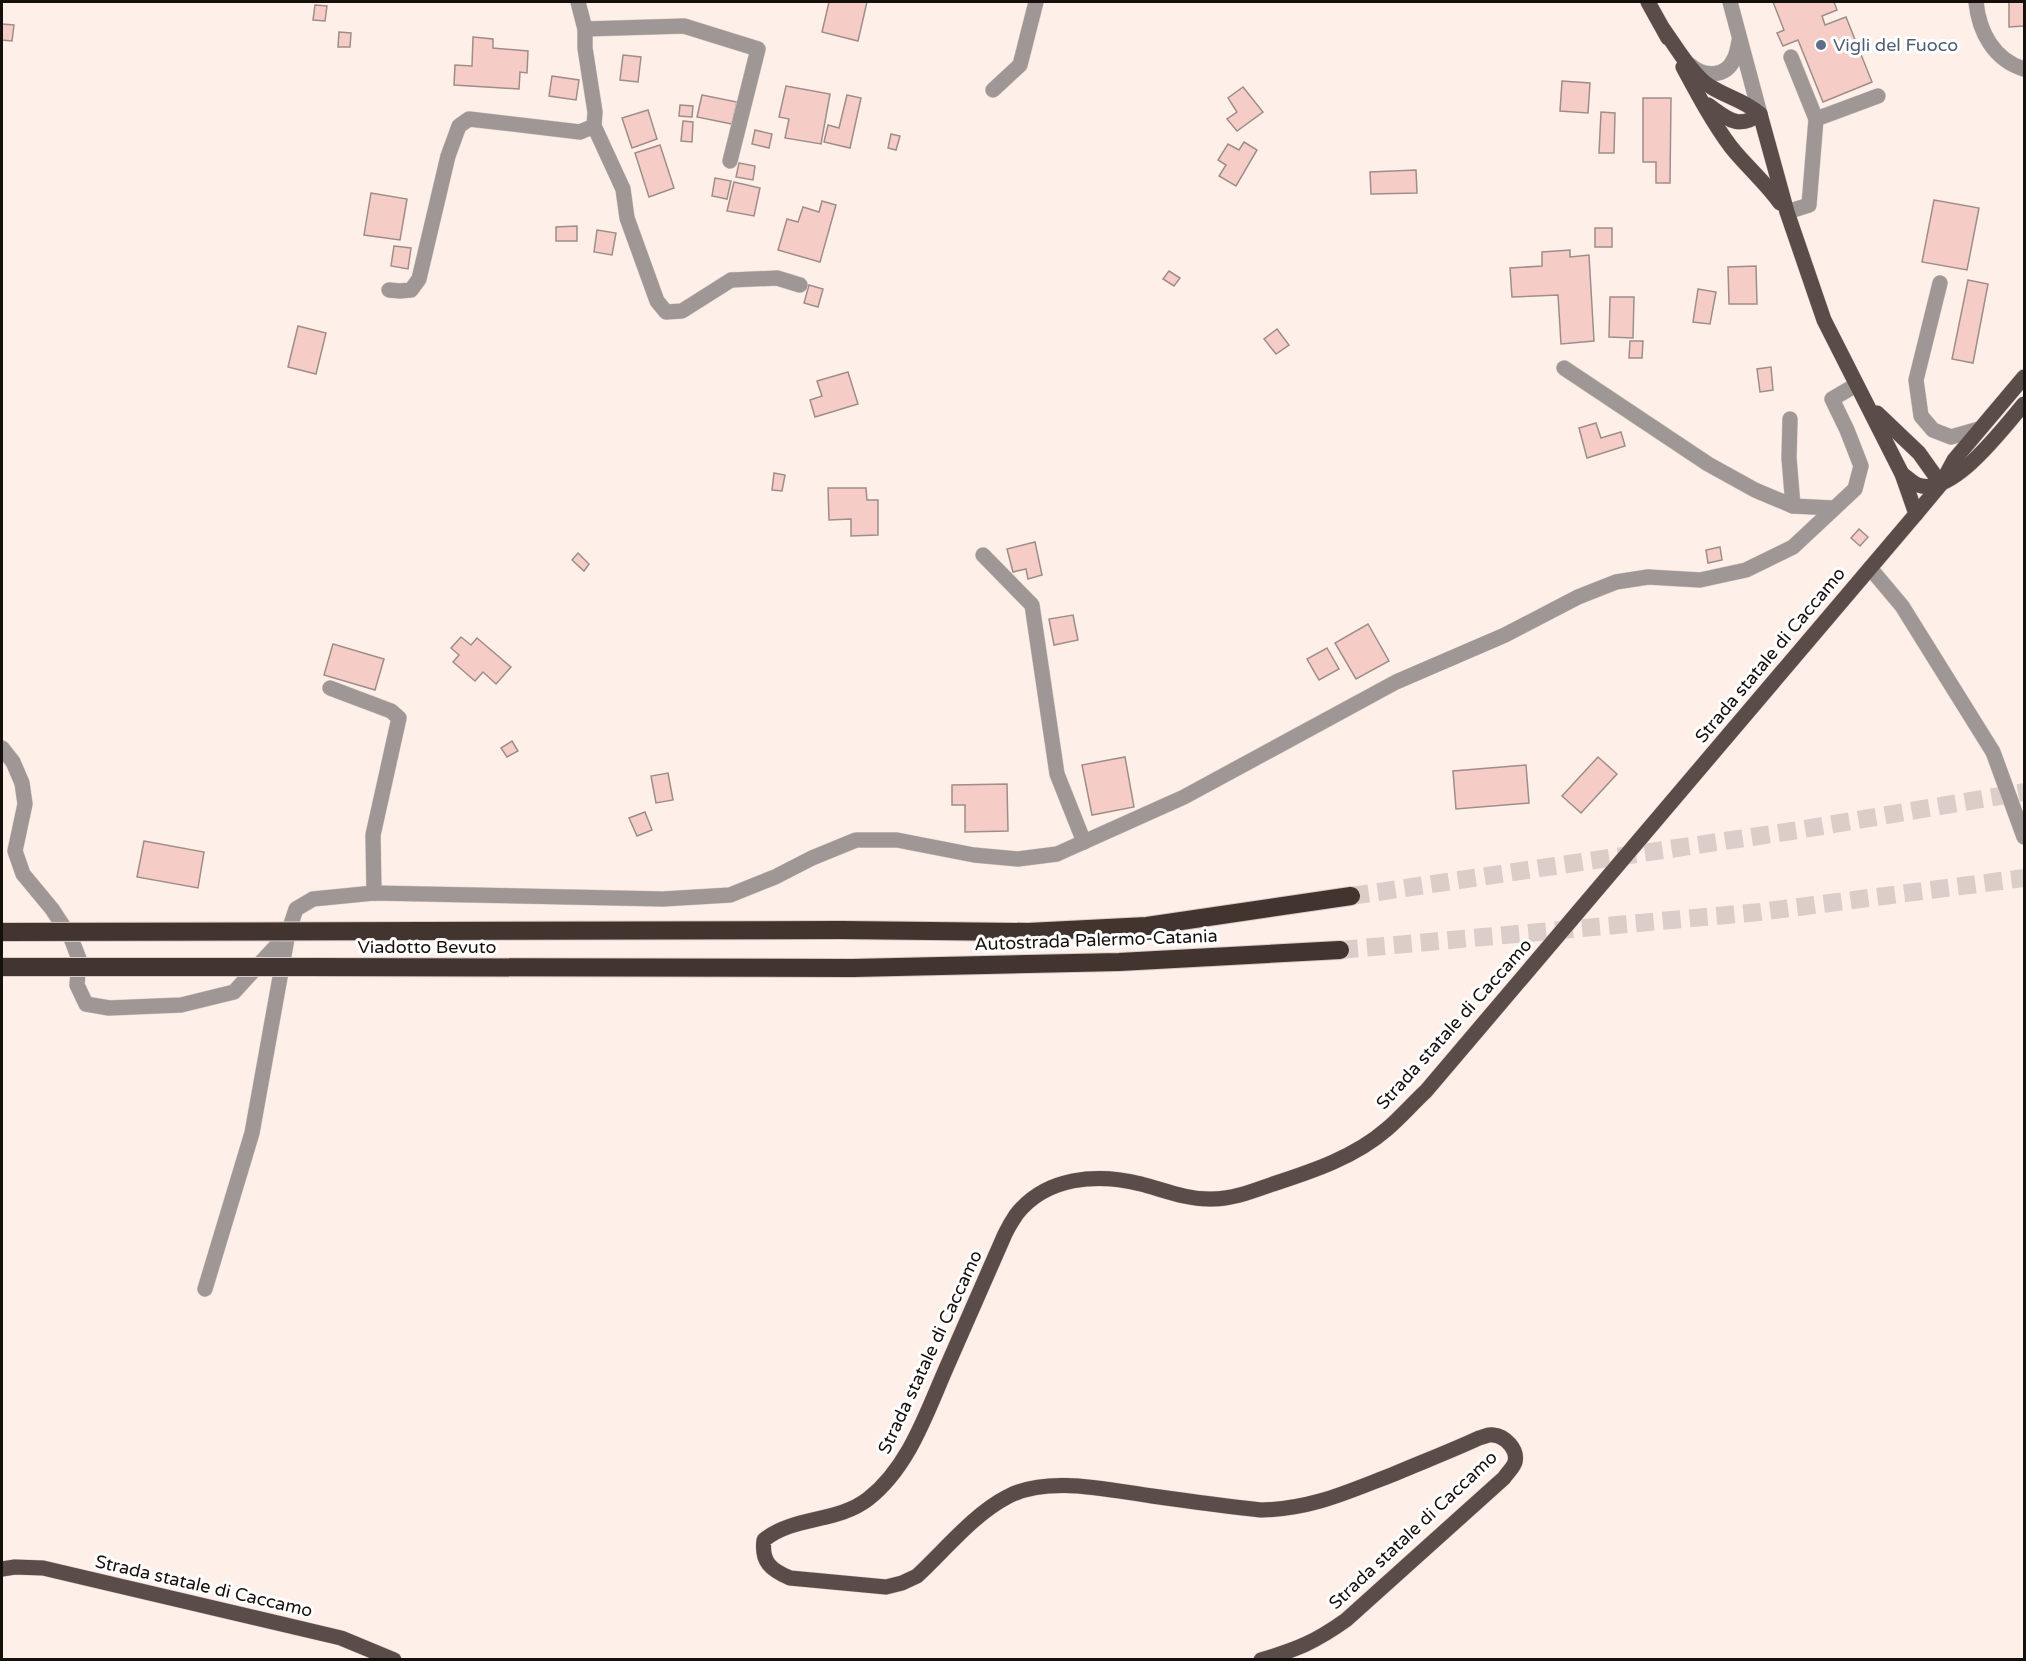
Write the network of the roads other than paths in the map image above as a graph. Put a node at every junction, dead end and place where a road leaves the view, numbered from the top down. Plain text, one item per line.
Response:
1 (578, 2) edge
2 (1036, 2) edge
3 (1648, 2) edge
4 (1730, 2) edge
5 (1976, 2) edge
6 (585, 29) junction
7 (1664, 30) junction
8 (1739, 40) junction
9 (1791, 57) dead end
10 (1689, 64) junction
11 (2025, 69) edge
12 (993, 90) dead end
13 (1878, 96) dead end
14 (1701, 101) junction
15 (1760, 114) junction
16 (1816, 119) junction
17 (594, 126) junction
18 (730, 161) dead end
19 (1787, 212) junction
20 (1940, 283) dead end
21 (800, 285) dead end
22 (390, 290) dead end
23 (1564, 368) dead end
24 (2025, 376) edge
25 (1856, 385) junction
26 (1866, 402) junction
27 (2025, 404) edge
28 (1790, 419) dead end
29 (1979, 429) junction
30 (1919, 453) junction
31 (1954, 460) junction
32 (1902, 474) junction
33 (1941, 484) junction
34 (1793, 506) junction
35 (1833, 508) junction
36 (1916, 514) junction
37 (982, 555) dead end
38 (1870, 568) junction
39 (330, 688) dead end
40 (2, 748) edge
41 (2025, 837) edge
42 (1084, 842) junction
43 (374, 893) junction
44 (1351, 896) tunnel mouth
45 (842, 930) joint
46 (2, 932) edge
47 (288, 933) junction
48 (1340, 950) tunnel mouth
49 (2, 967) edge
50 (853, 968) joint
51 (205, 1289) dead end
52 (2, 1569) edge
53 (394, 1659) edge
54 (1262, 1659) edge

1 - 6 street
2 - 12 street
3 - 7 main road
4 - 8 street
5 - 11 street
6 - 17 street
6 - 18 street
7 - 10 main road
7 - 14 main road
8 - 10 street
8 - 15 street
9 - 16 street
10 - 15 main road
13 - 16 street
14 - 15 main road
14 - 19 main road
15 - 19 main road
16 - 19 street
17 - 21 street
17 - 22 street
19 - 25 main road
20 - 29 street
23 - 34 street
24 - 29 main road, Strada statale di Caccamo
25 - 26 main road
25 - 35 street
26 - 30 main road
26 - 32 main road
27 - 33 main road, Strada statale di Caccamo
28 - 34 street
29 - 31 main road, Strada statale di Caccamo
30 - 31 main road
30 - 33 main road
31 - 33 main road, Strada statale di Caccamo
32 - 33 main road
32 - 36 main road
33 - 36 main road, Strada statale di Caccamo
34 - 35 street
35 - 42 street
36 - 38 main road, Strada statale di Caccamo
37 - 42 street
38 - 41 street
38 - 54 main road, Strada statale di Caccamo
39 - 43 street
40 - 47 street
42 - 43 street
43 - 47 street
44 - 45 highway, Autostrada Palermo-Catania
45 - 46 highway, Viadotto Bevuto, bridge
47 - 51 street
48 - 50 highway, Autostrada Palermo-Catania
49 - 50 highway, Viadotto Bevuto, bridge
52 - 53 main road, Strada statale di Caccamo

